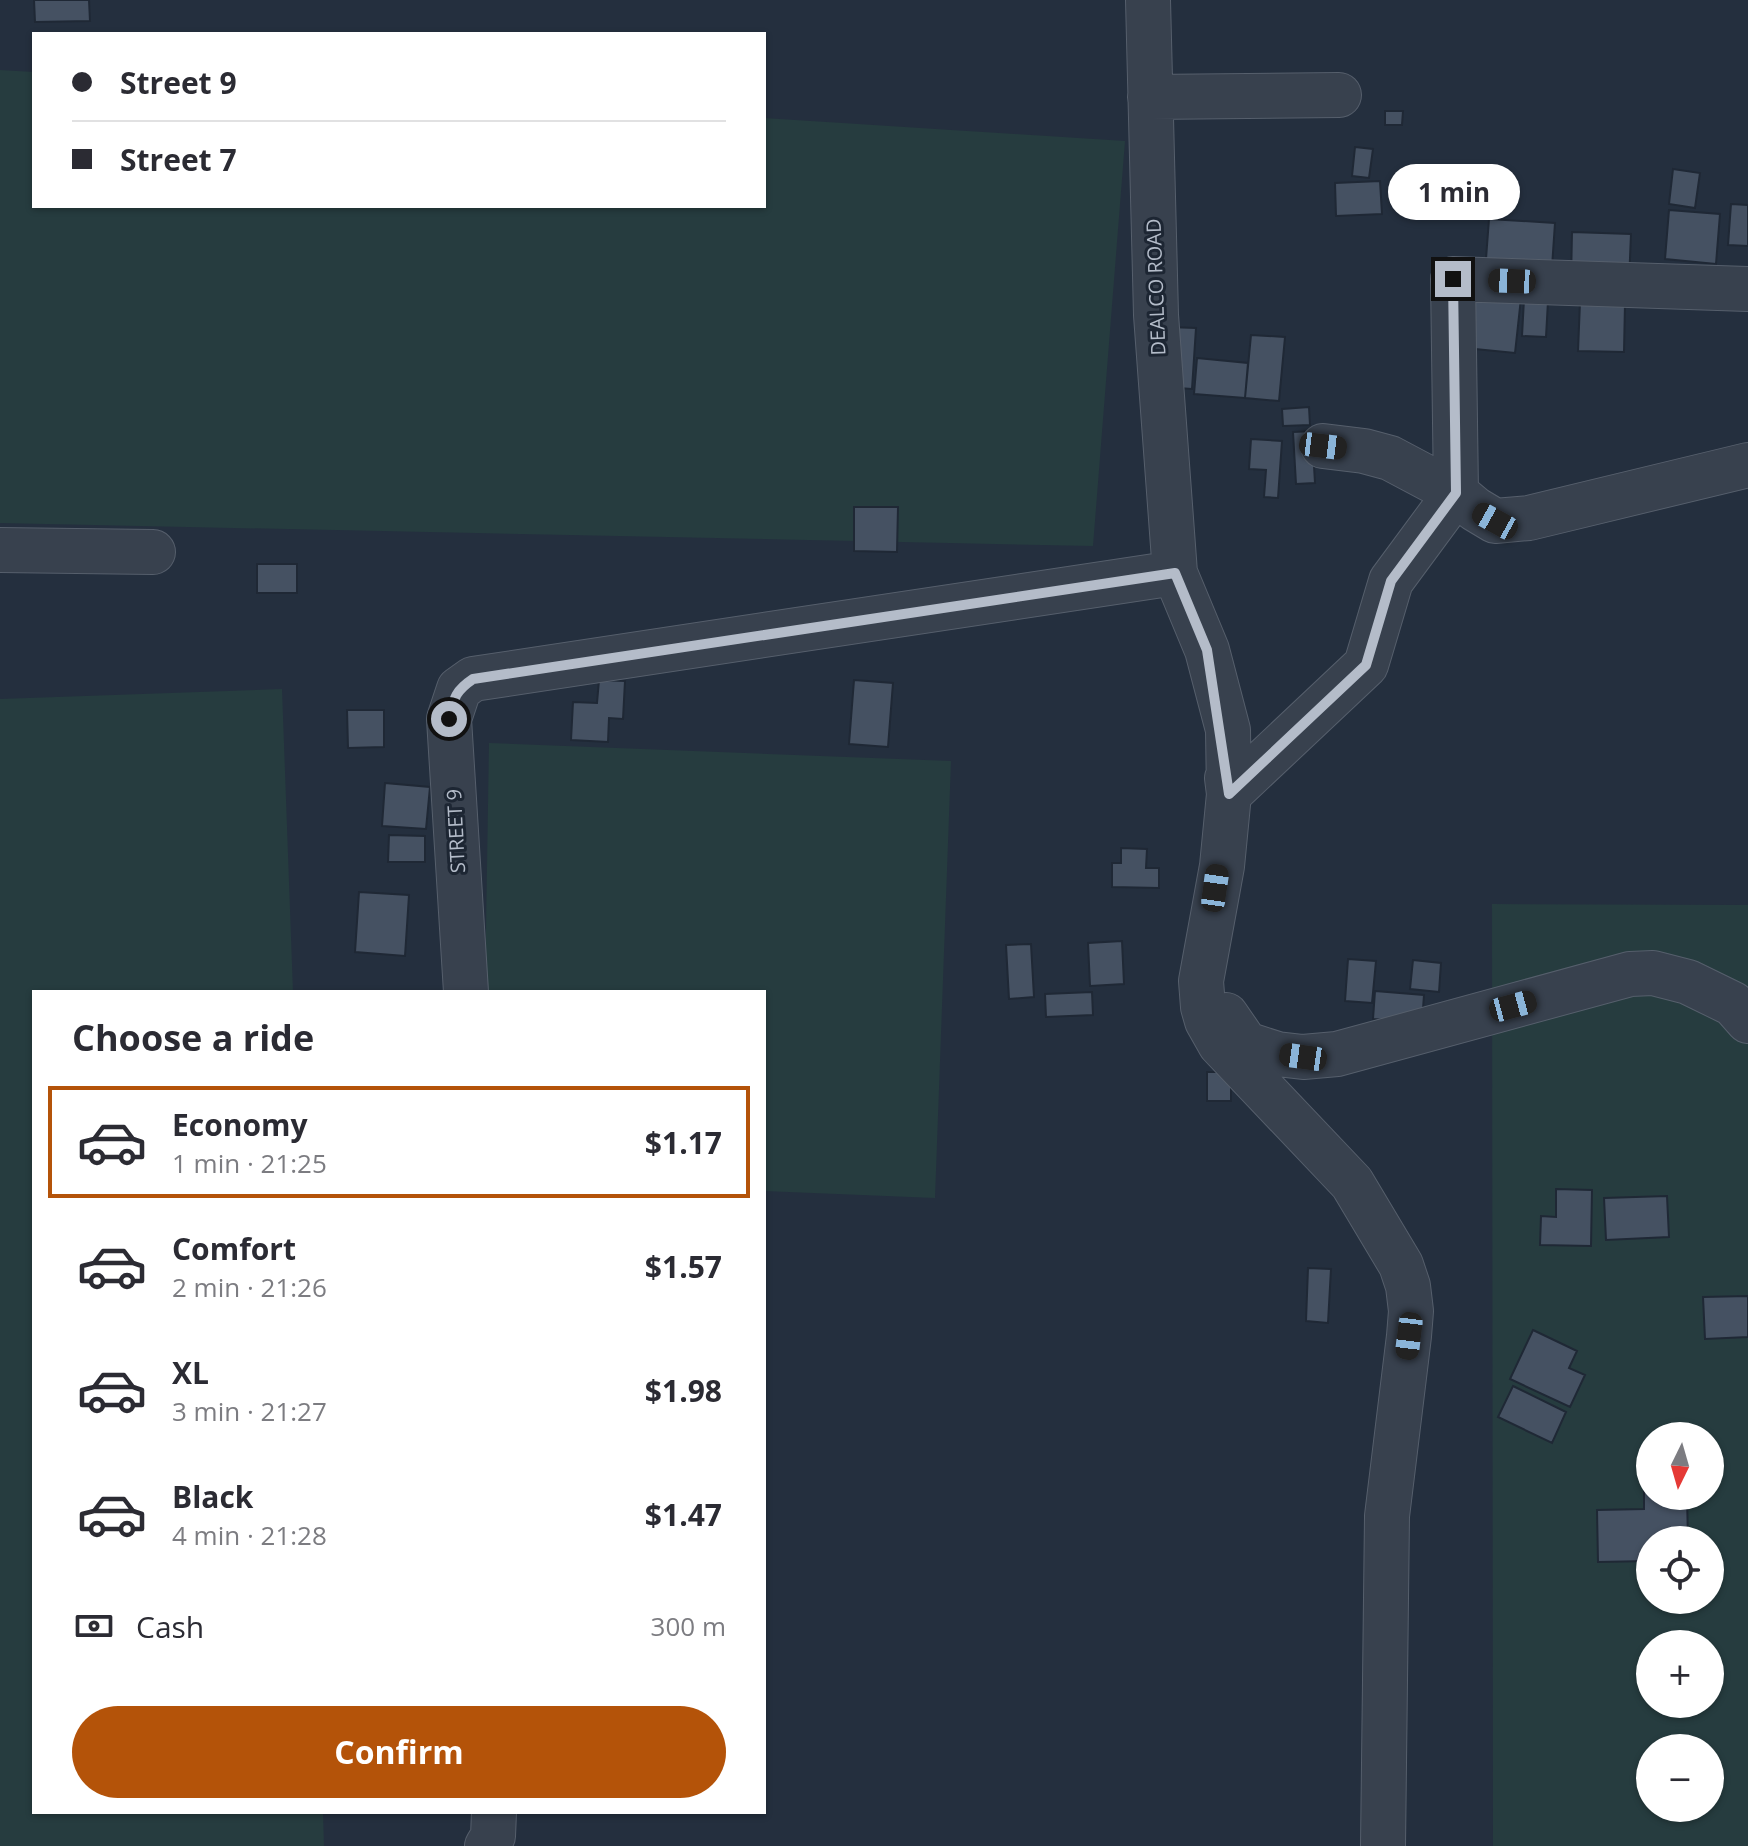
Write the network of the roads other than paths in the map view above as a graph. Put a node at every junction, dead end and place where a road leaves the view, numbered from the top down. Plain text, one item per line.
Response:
1 (1148, 0) edge
2 (1339, 95) dead end
3 (1150, 97) junction
4 (1748, 289) edge
5 (1323, 446) dead end
6 (1748, 465) edge
7 (1456, 493) junction
8 (0, 550) edge
9 (153, 552) dead end
10 (1175, 573) junction
11 (1229, 794) junction
12 (1201, 981) junction
13 (466, 990) edge
14 (1748, 1021) edge
15 (494, 1814) edge
16 (487, 1846) edge
17 (1383, 1846) edge

1 - 3 street, DEALCO ROAD
2 - 3 street
3 - 10 street, DEALCO ROAD
4 - 7 street
5 - 7 street
6 - 7 street
7 - 11 street
8 - 9 street
10 - 11 street, DEALCO ROAD
10 - 13 street, STREET 9
11 - 12 street, DEALCO ROAD
12 - 14 street
12 - 17 street, DEALCO ROAD
15 - 16 street

